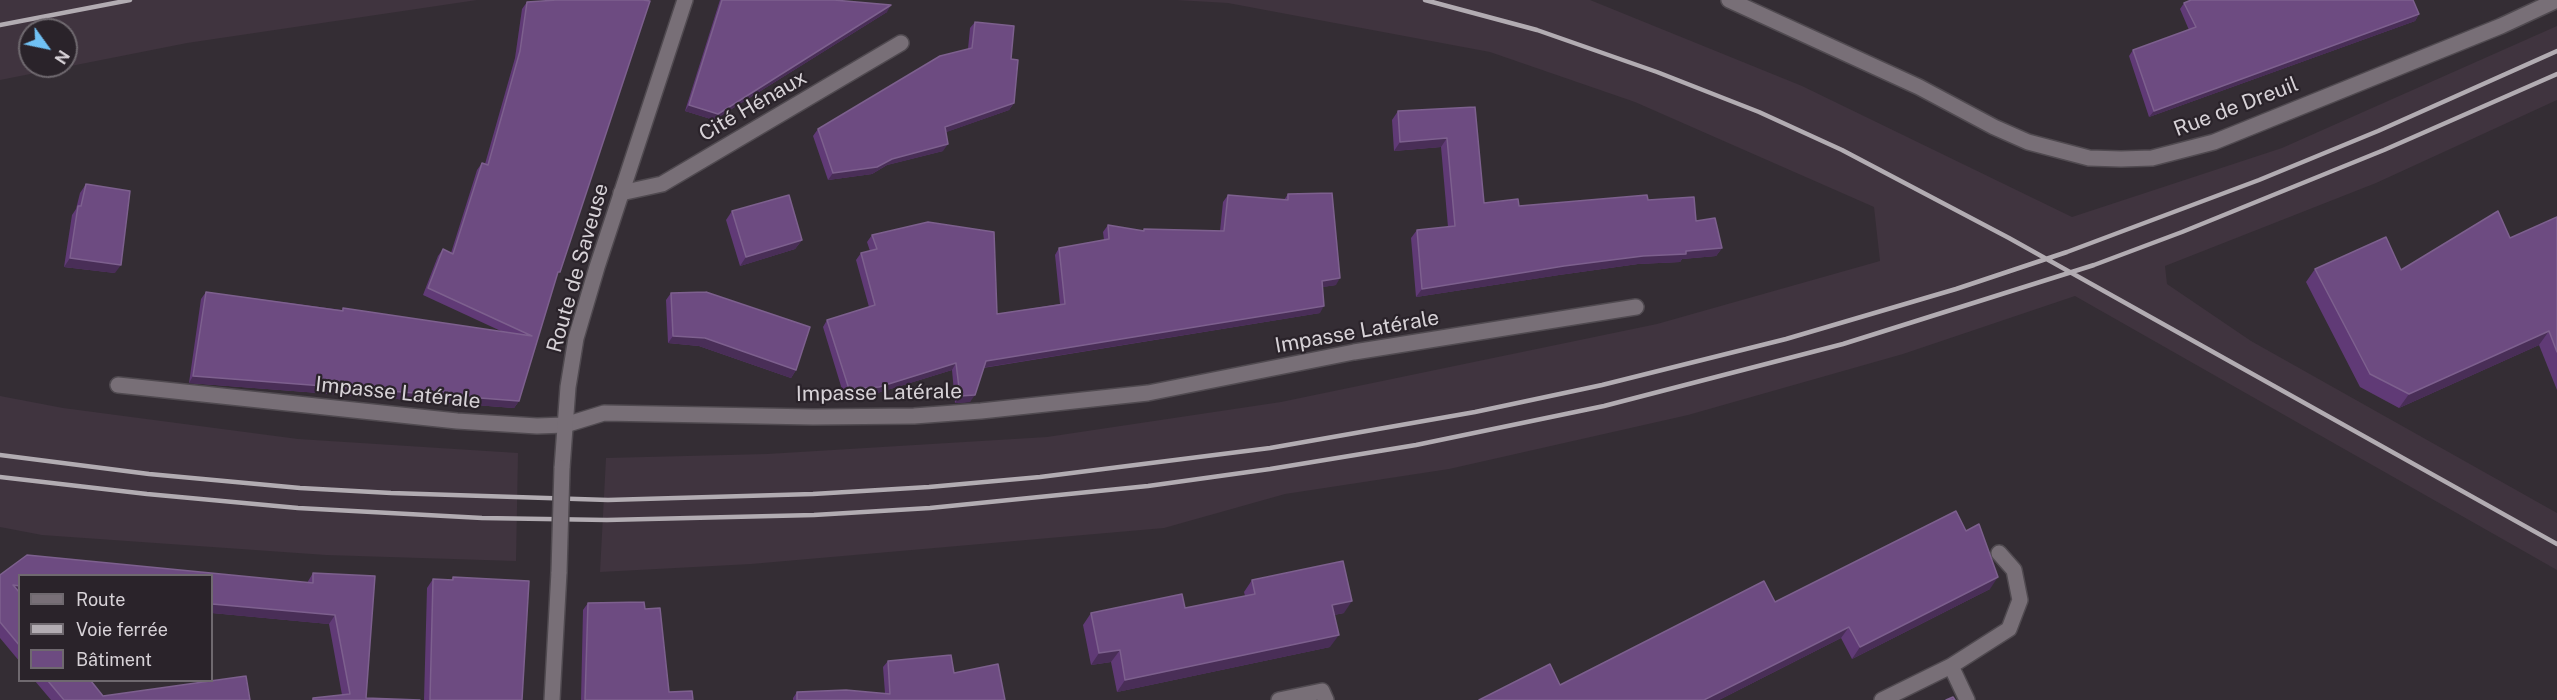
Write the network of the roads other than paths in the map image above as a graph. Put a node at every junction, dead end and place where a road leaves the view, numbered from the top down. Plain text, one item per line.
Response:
1 (685, 0) edge
2 (1730, 0) edge
3 (2557, 0) edge
4 (901, 43) dead end
5 (621, 193) junction
6 (1636, 307) dead end
7 (118, 385) dead end
8 (565, 425) junction
9 (1999, 554) dead end
10 (1951, 666) junction
11 (552, 700) edge
12 (1279, 700) edge
13 (1326, 700) edge
14 (1882, 700) edge
15 (1967, 700) edge

1 - 5 street, Route de Saveuse
2 - 3 street, Rue de Dreuil
4 - 5 street, Cité Hénaux
5 - 8 street, Route de Saveuse
6 - 8 street, Impasse Latérale
7 - 8 street, Impasse Latérale
8 - 11 street, Route de Saveuse, bridge
9 - 10 street
10 - 14 street
10 - 15 street
12 - 13 street

